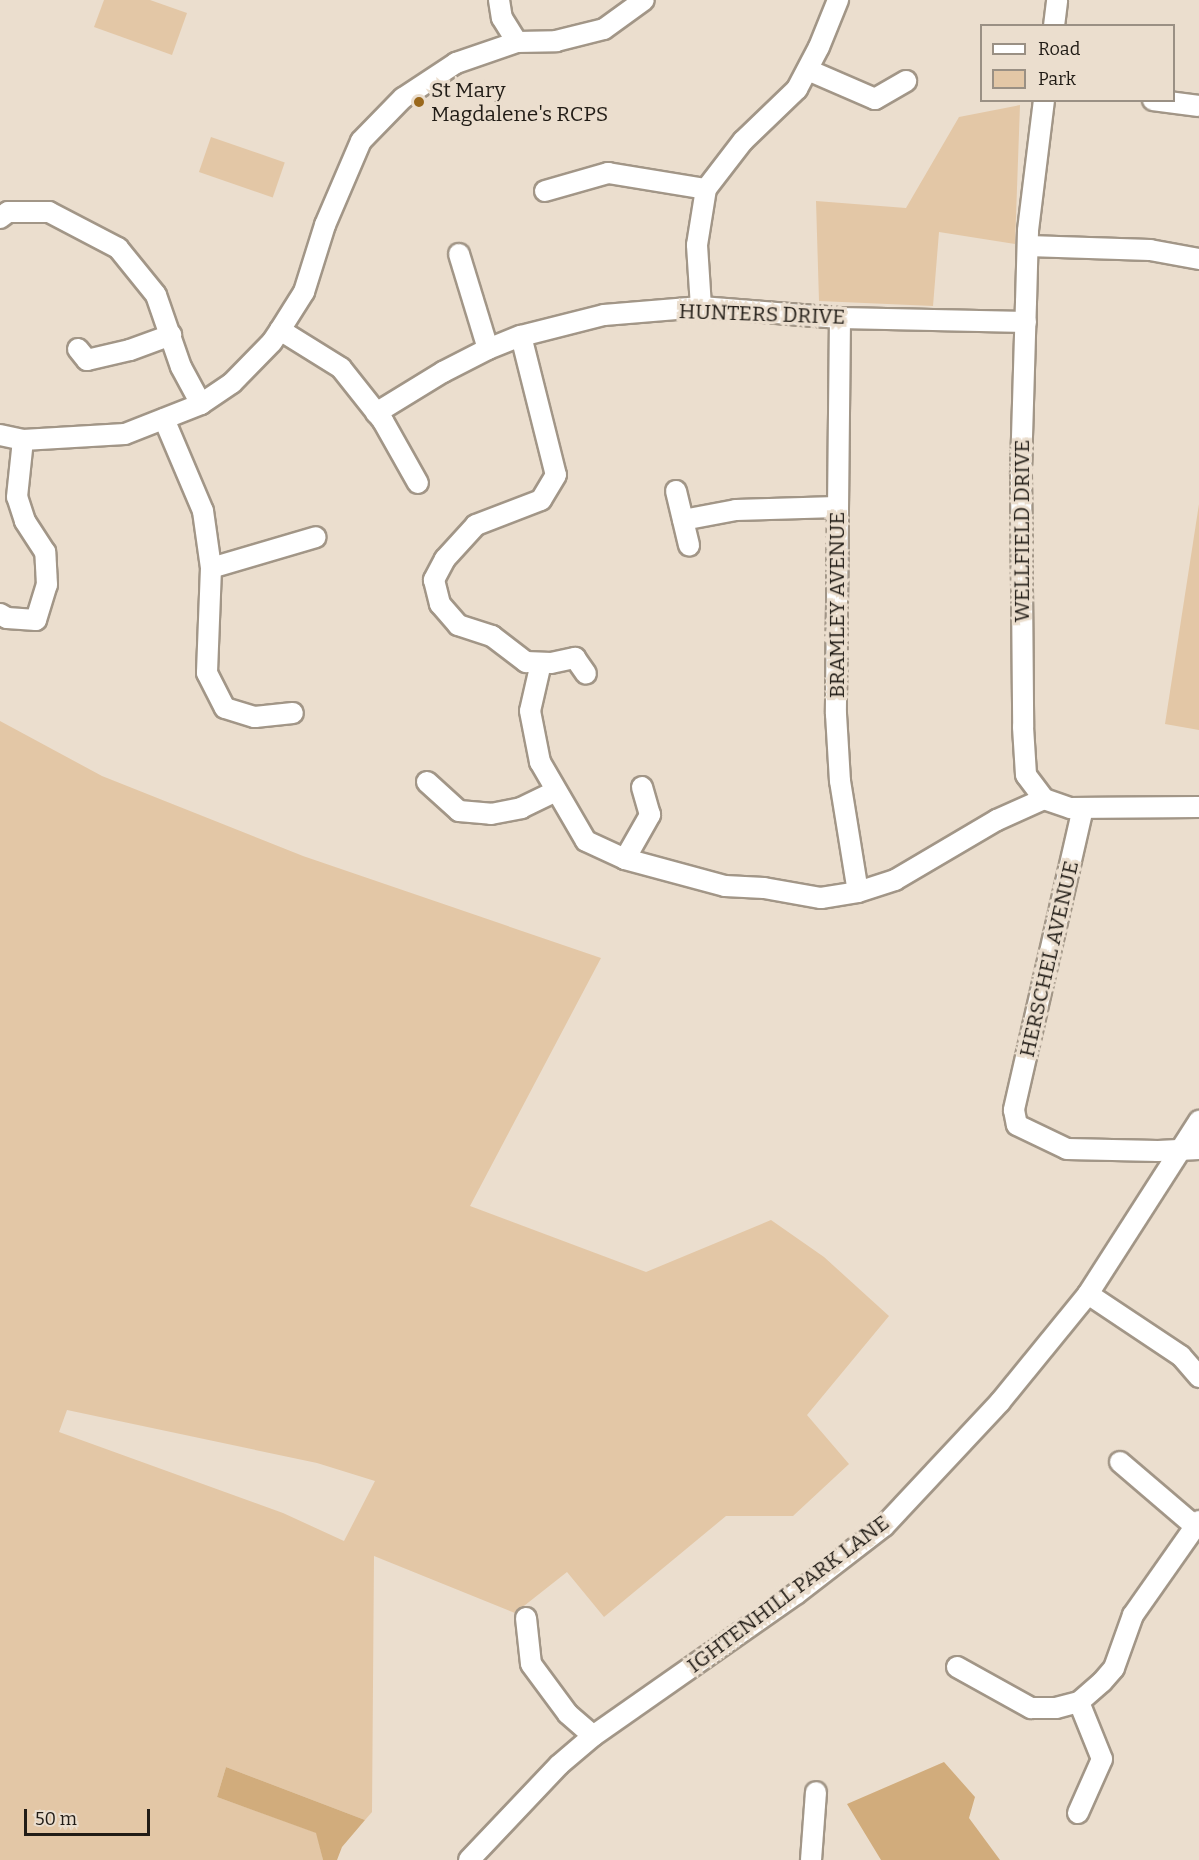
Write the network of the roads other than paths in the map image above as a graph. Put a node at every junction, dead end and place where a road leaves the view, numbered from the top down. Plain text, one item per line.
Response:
1 (499, 0) edge
2 (644, 0) edge
3 (838, 0) edge
4 (1057, 0) edge
5 (1054, 24) edge
6 (517, 42) junction
7 (808, 70) junction
8 (906, 81) dead end
9 (1044, 102) edge
10 (1168, 102) edge
11 (1199, 106) edge
12 (706, 189) junction
13 (545, 191) dead end
14 (0, 218) edge
15 (1028, 246) junction
16 (459, 254) dead end
17 (1199, 259) edge
18 (700, 308) junction
19 (840, 318) junction
20 (1026, 322) junction
21 (280, 330) junction
22 (171, 335) junction
23 (521, 336) junction
24 (78, 349) dead end
25 (488, 349) junction
26 (201, 404) junction
27 (376, 413) junction
28 (164, 419) junction
29 (0, 435) edge
30 (23, 440) junction
31 (418, 483) dead end
32 (676, 491) dead end
33 (837, 507) junction
34 (683, 520) junction
35 (316, 537) dead end
36 (689, 544) dead end
37 (212, 568) junction
38 (0, 614) edge
39 (541, 663) junction
40 (586, 674) dead end
41 (293, 713) dead end
42 (427, 782) dead end
43 (642, 787) dead end
44 (556, 791) junction
45 (1044, 799) junction
46 (1199, 807) edge
47 (1083, 808) junction
48 (626, 859) junction
49 (858, 892) junction
50 (1199, 1121) edge
51 (1190, 1149) edge
52 (1088, 1294) junction
53 (1199, 1377) edge
54 (1120, 1462) dead end
55 (1197, 1523) edge
56 (525, 1618) dead end
57 (957, 1667) dead end
58 (1079, 1702) junction
59 (593, 1736) junction
60 (816, 1792) dead end
61 (1078, 1814) dead end
62 (469, 1860) edge
63 (811, 1860) edge

1 - 6 street
2 - 6 street
3 - 7 street
4 - 5 street
6 - 21 street
7 - 8 street
7 - 12 street
9 - 15 street, WELLFIELD DRIVE
10 - 11 street
12 - 13 street
12 - 18 street
14 - 22 street
15 - 17 street
15 - 20 street, WELLFIELD DRIVE
16 - 25 street
18 - 19 street, HUNTERS DRIVE
18 - 23 street, HUNTERS DRIVE
19 - 20 street, HUNTERS DRIVE
19 - 33 street, BRAMLEY AVENUE
20 - 45 street, WELLFIELD DRIVE
21 - 26 street
21 - 27 street
22 - 24 street
22 - 26 street
23 - 25 street, HUNTERS DRIVE
23 - 39 street
25 - 27 street, HUNTERS DRIVE
26 - 28 street
27 - 31 street
28 - 30 street
28 - 37 street
29 - 30 street
30 - 38 street
32 - 34 street
33 - 34 street
33 - 49 street, BRAMLEY AVENUE
34 - 36 street
35 - 37 street
37 - 41 street
39 - 40 street
39 - 44 street
42 - 44 street
43 - 48 street
44 - 48 street
45 - 47 street
45 - 49 street
46 - 47 street
47 - 51 street, HERSCHEL AVENUE
48 - 49 street
50 - 51 street, IGHTENHILL PARK LANE
51 - 52 street, IGHTENHILL PARK LANE
52 - 53 street
52 - 59 street, IGHTENHILL PARK LANE
54 - 55 street
55 - 58 street
56 - 59 street
57 - 58 street
58 - 61 street
59 - 62 street, IGHTENHILL PARK LANE
60 - 63 street

